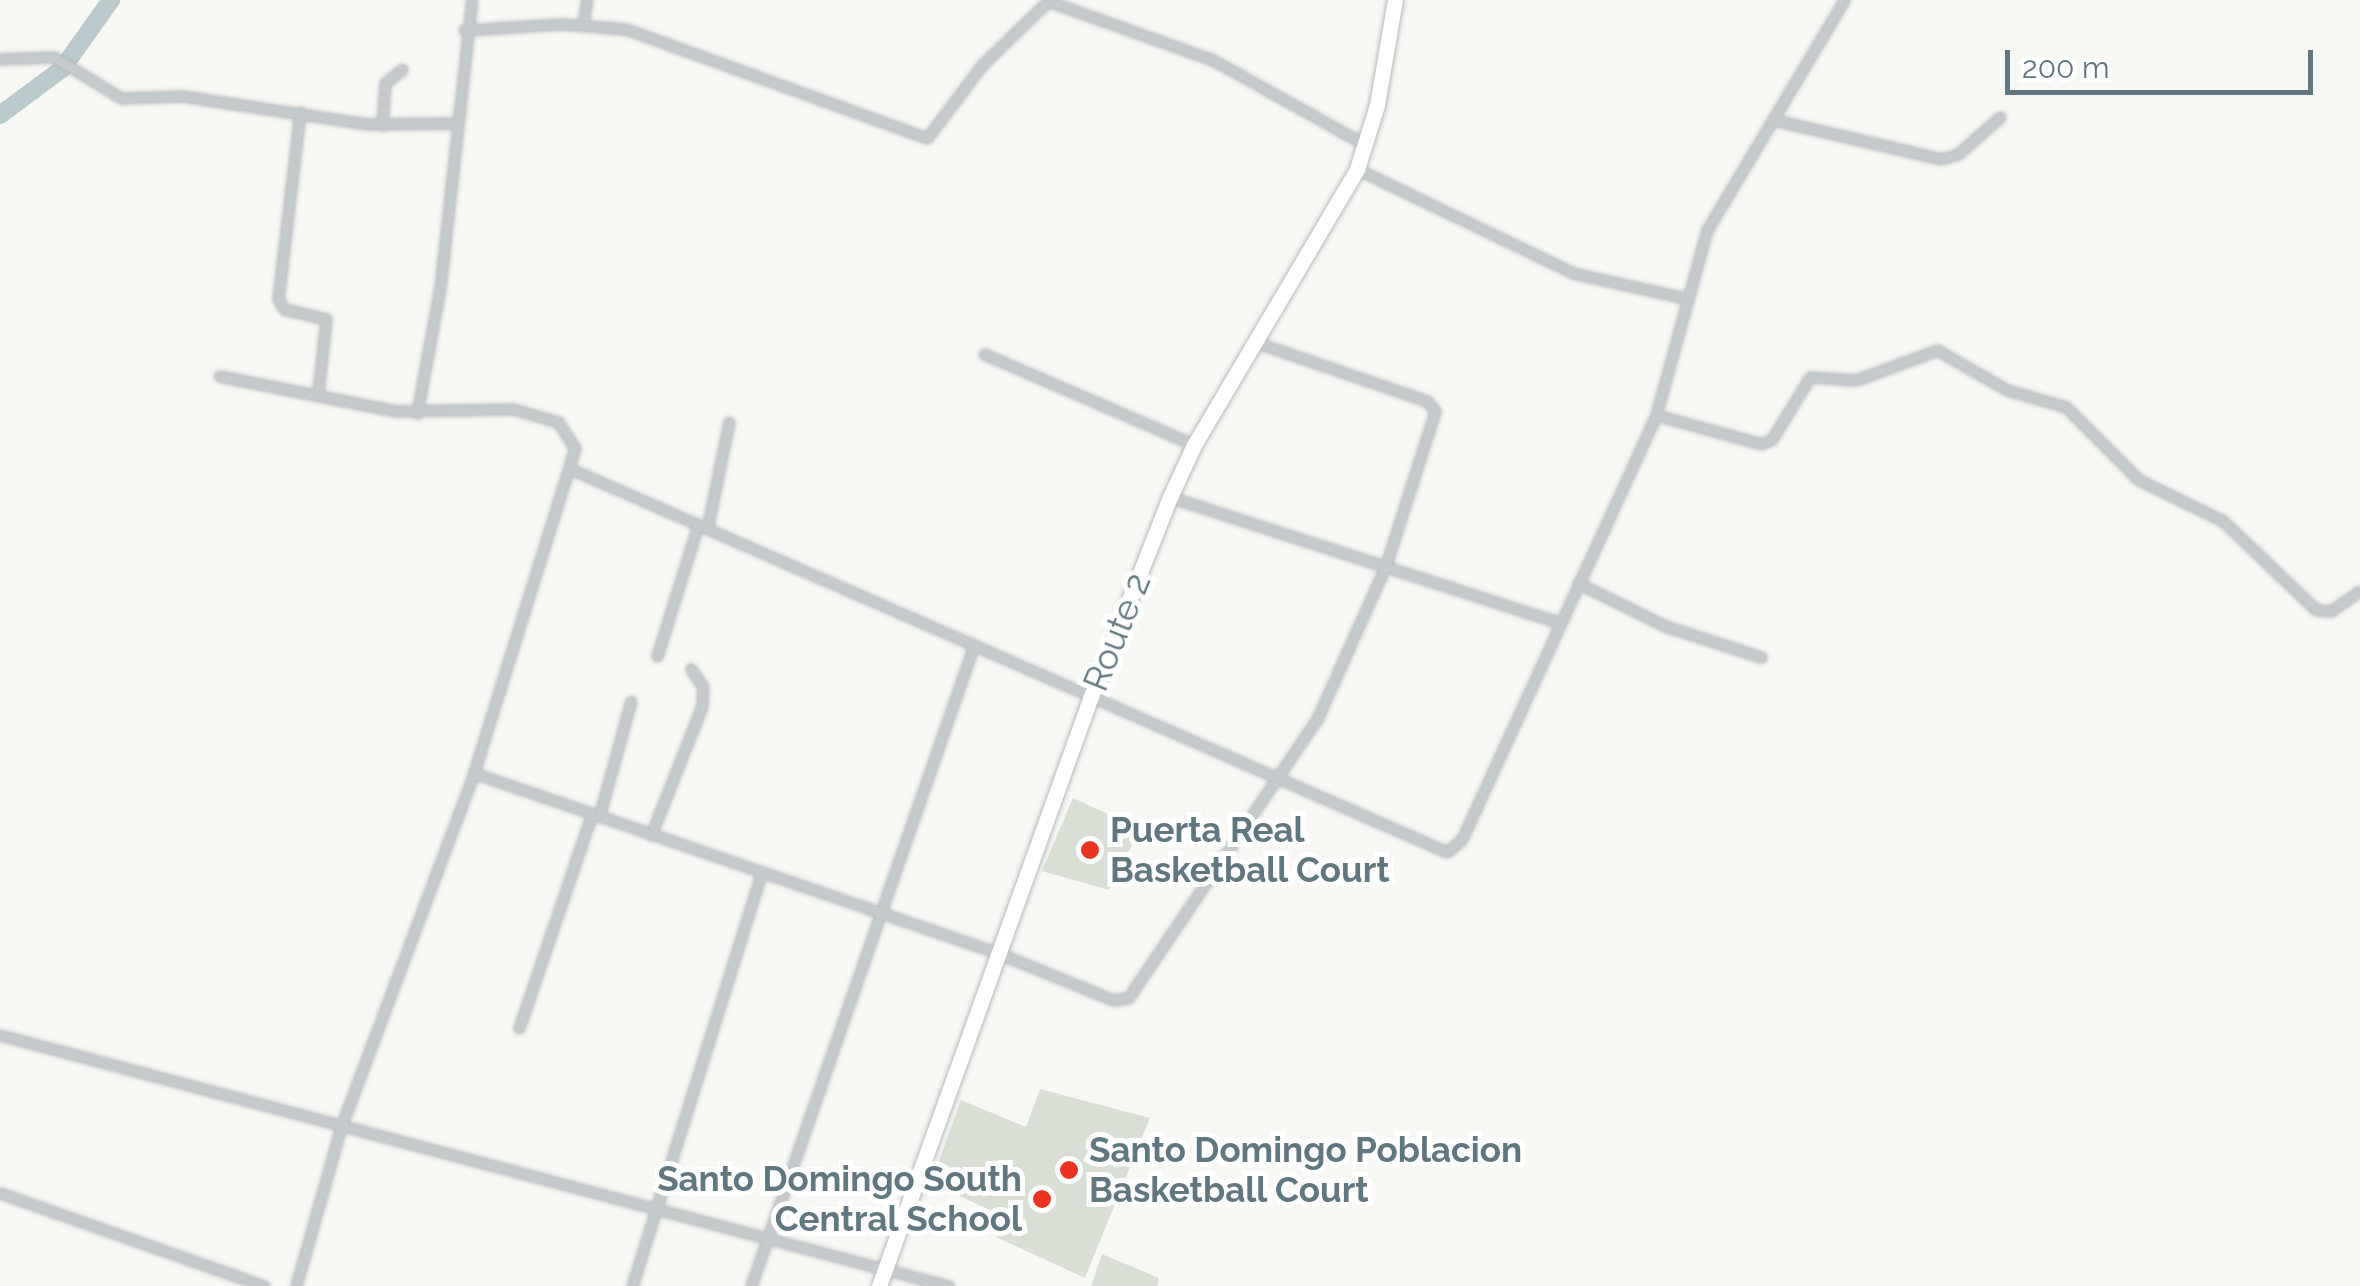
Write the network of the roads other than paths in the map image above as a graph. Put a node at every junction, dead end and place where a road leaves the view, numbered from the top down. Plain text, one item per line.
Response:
1 (472, 0) edge
2 (587, 0) edge
3 (1048, 0) edge
4 (1395, 0) edge
5 (1844, 0) edge
6 (583, 24) junction
7 (464, 30) junction
8 (0, 59) edge
9 (402, 69) dead end
10 (300, 112) junction
11 (2000, 117) dead end
12 (1774, 120) junction
13 (458, 124) junction
14 (382, 125) junction
15 (1366, 145) junction
16 (1357, 170) junction
17 (1686, 298) junction
18 (1255, 342) junction
19 (984, 354) dead end
20 (219, 376) dead end
21 (318, 394) junction
22 (417, 413) junction
23 (1656, 415) junction
24 (730, 422) dead end
25 (1194, 445) junction
26 (573, 470) junction
27 (1170, 497) junction
28 (703, 527) junction
29 (1386, 565) junction
30 (1578, 583) junction
31 (2360, 591) edge
32 (1560, 623) junction
33 (974, 645) junction
34 (657, 656) dead end
35 (1761, 657) dead end
36 (691, 669) dead end
37 (1090, 699) junction
38 (630, 701) dead end
39 (474, 774) junction
40 (1280, 780) junction
41 (596, 816) junction
42 (651, 835) junction
43 (762, 872) junction
44 (879, 912) junction
45 (998, 954) junction
46 (519, 1028) dead end
47 (0, 1035) edge
48 (341, 1127) junction
49 (0, 1192) edge
50 (654, 1204) junction
51 (771, 1234) junction
52 (885, 1269) junction
53 (264, 1286) edge
54 (296, 1286) edge
55 (632, 1286) edge
56 (752, 1286) edge
57 (879, 1286) edge
58 (948, 1286) edge

1 - 7 street
2 - 6 street
3 - 6 street
3 - 15 street
4 - 15 highway, Route 2
5 - 12 street
6 - 7 street
7 - 13 street
8 - 10 street
9 - 14 street
10 - 14 street
10 - 21 street
11 - 12 street
12 - 17 street
13 - 14 street
13 - 22 street
15 - 16 highway, Route 2
16 - 17 street
16 - 18 highway, Route 2
17 - 23 street
18 - 25 highway, Route 2
18 - 29 street
19 - 25 street
20 - 21 street
21 - 22 street
22 - 26 street
23 - 30 street
23 - 31 street
24 - 28 street
25 - 27 highway, Route 2
26 - 28 street
26 - 39 street
27 - 29 street
27 - 37 highway, Route 2
28 - 33 street
28 - 34 street
29 - 32 street
29 - 40 street
30 - 32 street
30 - 35 street
32 - 40 street
33 - 37 street
33 - 44 street
36 - 42 street
37 - 40 street
37 - 45 highway, Route 2
38 - 41 street
39 - 41 street
39 - 48 street
40 - 45 street
41 - 42 street
41 - 46 street
42 - 43 street
43 - 44 street
43 - 50 street
44 - 45 street
44 - 51 street
45 - 52 highway, Route 2
47 - 48 street
48 - 50 street
48 - 54 street
49 - 53 street
50 - 51 street
50 - 55 street
51 - 52 street
51 - 56 street
52 - 57 highway, Route 2
52 - 58 street

